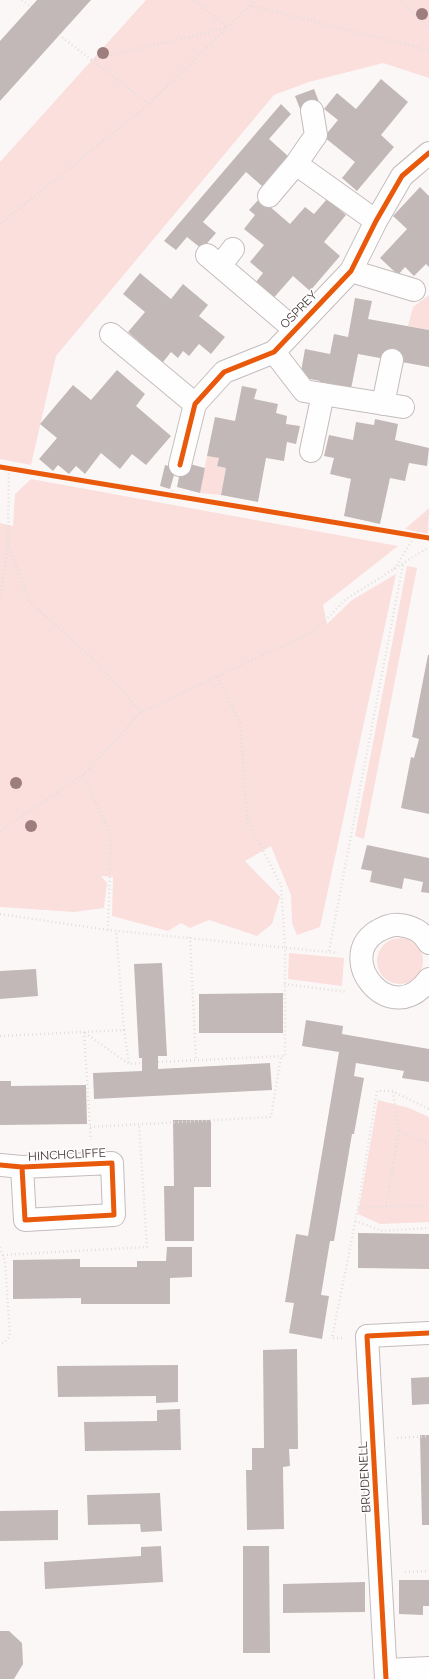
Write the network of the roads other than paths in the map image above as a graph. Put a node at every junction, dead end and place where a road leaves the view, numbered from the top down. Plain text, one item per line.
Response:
1 (312, 111) dead end
2 (429, 153) edge
3 (296, 164) junction
4 (269, 196) dead end
5 (376, 221) junction
6 (233, 249) dead end
7 (351, 271) junction
8 (414, 290) dead end
9 (294, 329) junction
10 (111, 334) dead end
11 (274, 352) junction
12 (392, 360) dead end
13 (323, 394) junction
14 (195, 404) junction
15 (311, 451) dead end
16 (180, 465) dead end
17 (428, 940) edge
18 (427, 985) edge
19 (0, 1165) edge
20 (22, 1168) junction
21 (429, 1333) edge
22 (429, 1668) edge
23 (386, 1674) edge

1 - 3 street
2 - 5 street, OSPREY
3 - 4 street
3 - 5 street
5 - 7 street, OSPREY
6 - 9 street, OSPREY
7 - 8 street
7 - 9 street, OSPREY
9 - 11 street, OSPREY
10 - 14 street
11 - 13 street
11 - 14 street, OSPREY
12 - 13 street
13 - 15 street
14 - 16 street, OSPREY
17 - 18 street
19 - 20 street, HINCHCLIFFE
20 - 20 street, HINCHCLIFFE
21 - 23 street, BRUDENELL
22 - 23 street, BRUDENELL

